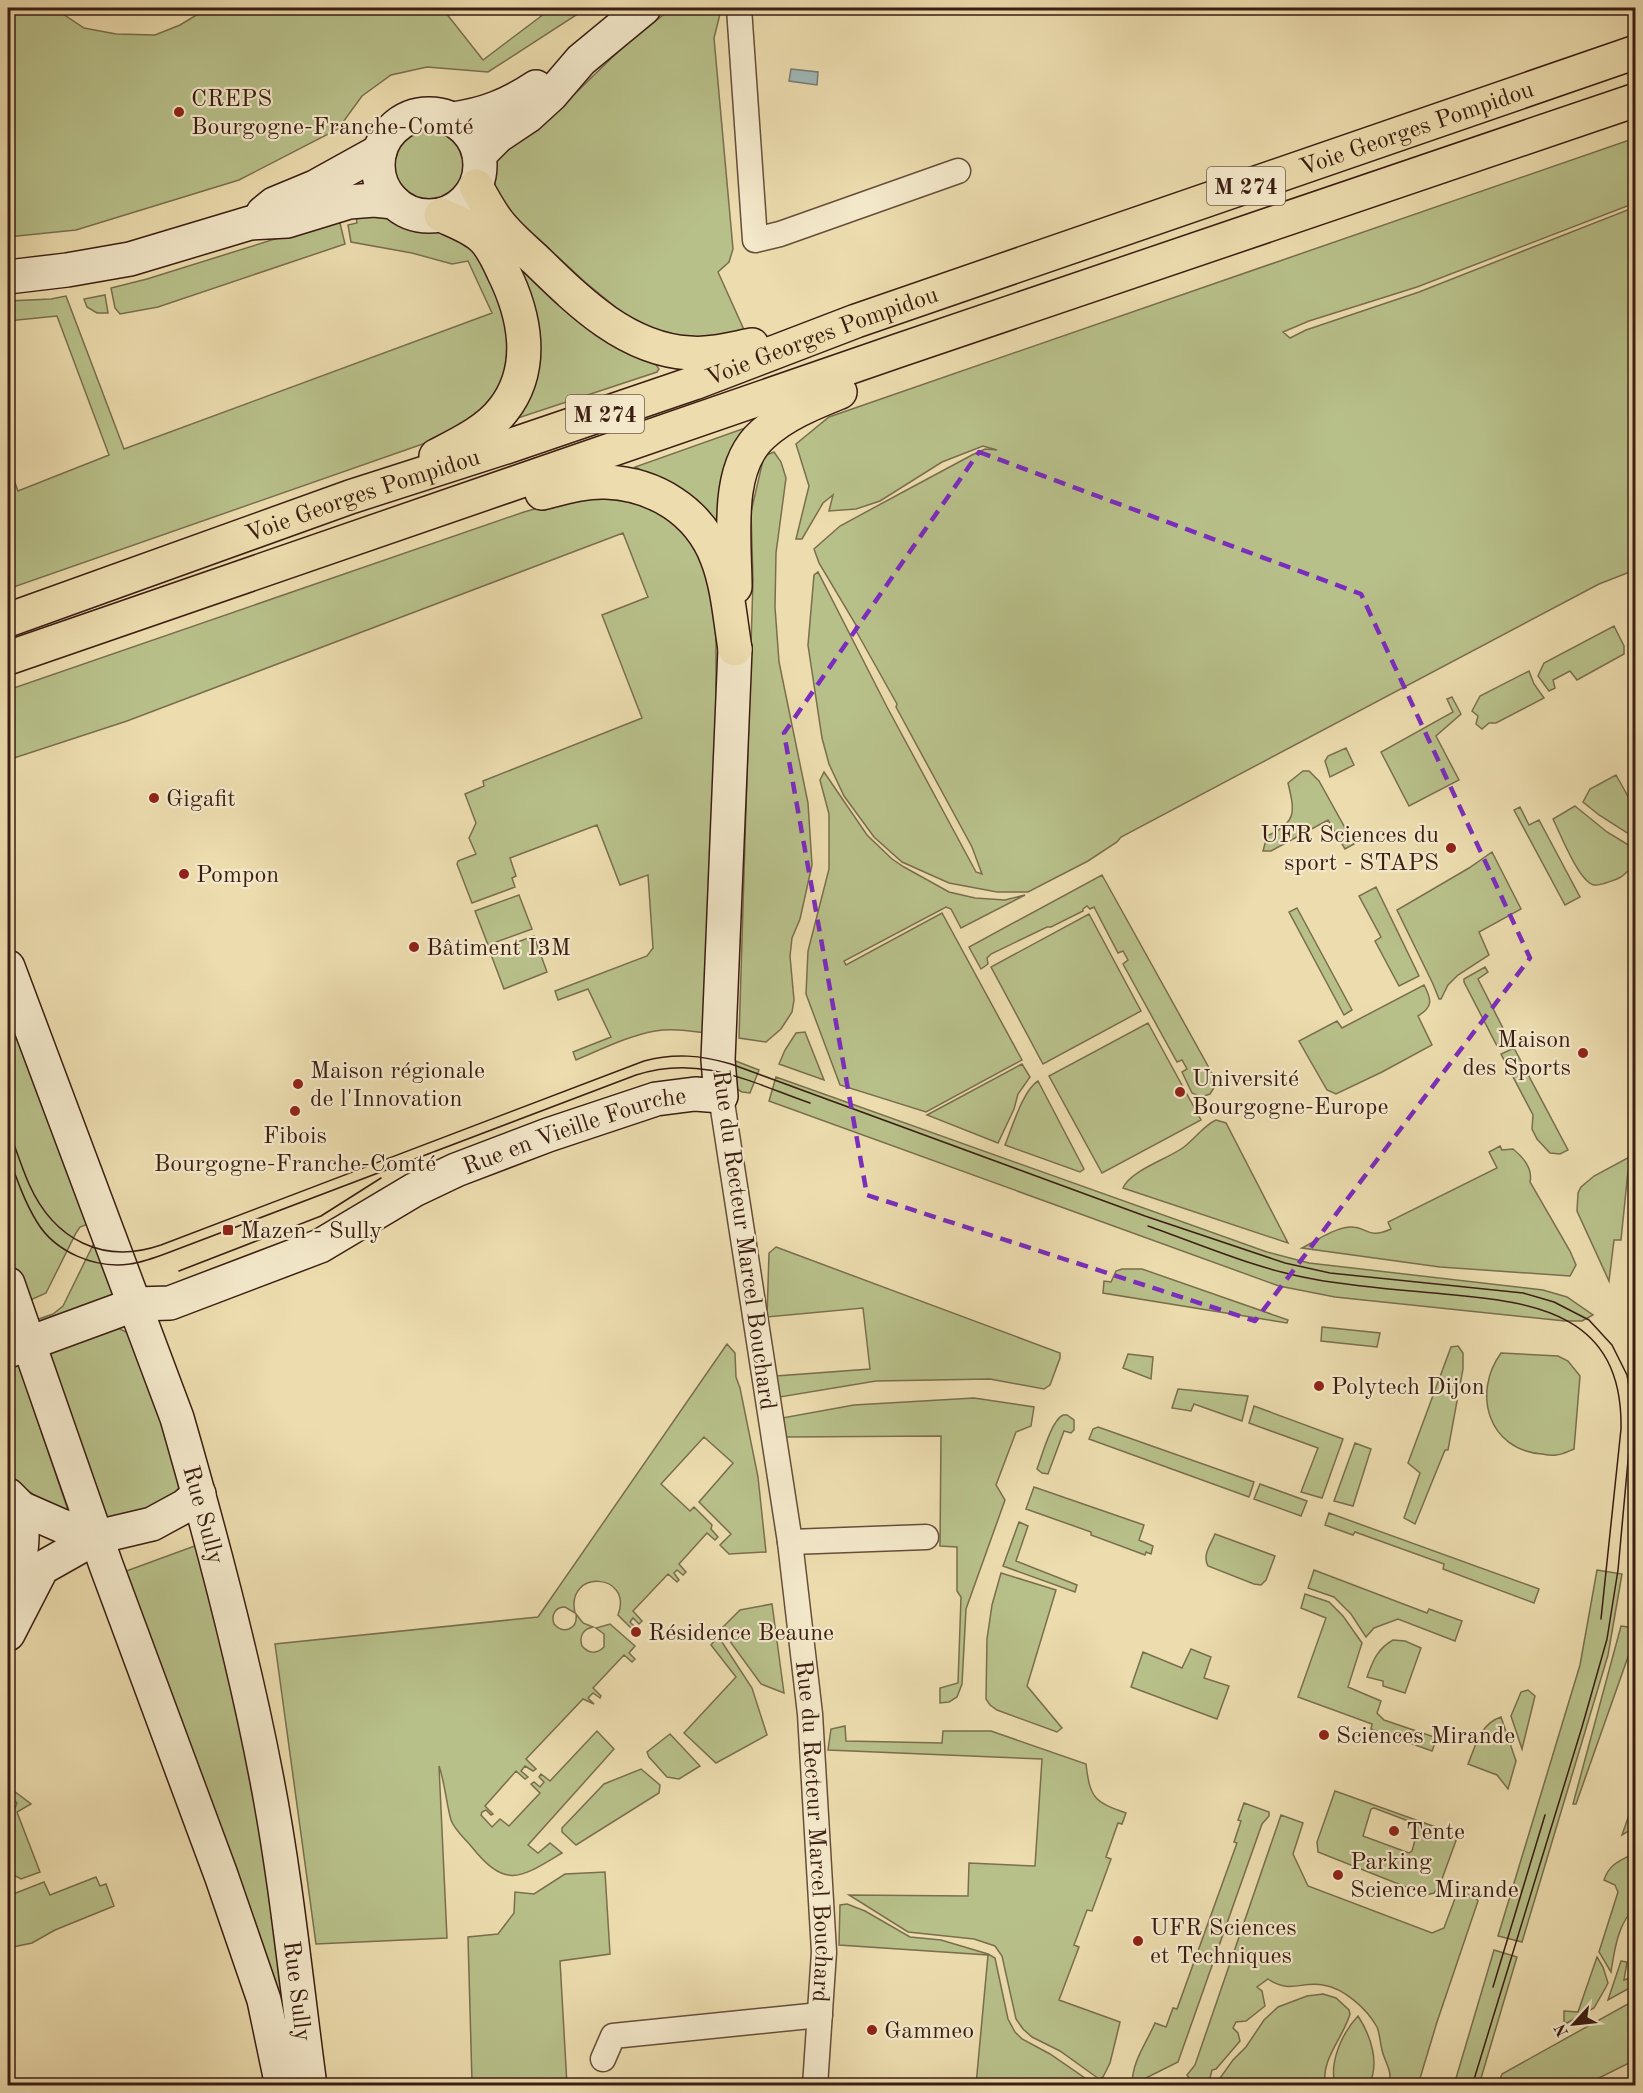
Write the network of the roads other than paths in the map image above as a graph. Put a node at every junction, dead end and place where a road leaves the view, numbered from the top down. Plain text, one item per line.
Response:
1 (644, 8) edge
2 (739, 8) edge
3 (1635, 52) edge
4 (581, 60) junction
5 (1635, 100) edge
6 (452, 119) junction
7 (380, 151) junction
8 (480, 154) junction
9 (958, 171) dead end
10 (476, 186) junction
11 (394, 202) junction
12 (441, 215) junction
13 (250, 223) junction
14 (8, 277) edge
15 (856, 321) junction
16 (897, 351) junction
17 (350, 496) junction
18 (459, 502) junction
19 (8, 620) edge
20 (735, 649) junction
21 (8, 658) edge
22 (8, 967) edge
23 (721, 1096) junction
24 (8, 1284) edge
25 (135, 1304) junction
26 (18, 1347) edge
27 (199, 1494) junction
28 (14, 1502) edge
29 (97, 1537) junction
30 (926, 1537) dead end
31 (790, 1542) junction
32 (8, 1592) edge
33 (8, 1634) edge
34 (820, 2015) junction
35 (603, 2059) dead end
36 (282, 2085) edge
37 (310, 2085) edge
38 (815, 2085) edge

1 - 4 main road
2 - 9 street
3 - 15 highway, Voie Georges Pompidou / M 274
4 - 6 main road
4 - 8 main road
5 - 16 highway, Voie Georges Pompidou / M 274
6 - 7 main road
6 - 8 main road
7 - 11 main road
7 - 13 main road
8 - 10 main road
10 - 12 main road
10 - 15 highway
11 - 12 main road
11 - 13 main road
12 - 17 highway
13 - 14 main road
15 - 17 highway, Voie Georges Pompidou / M 274
16 - 18 highway, Voie Georges Pompidou / M 274
16 - 20 highway
17 - 19 highway, Voie Georges Pompidou / M 274
18 - 20 highway
18 - 21 highway, Voie Georges Pompidou / M 274
20 - 23 main road, Rue du Recteur Marcel Bouchard
22 - 25 main road, Rue Sully
23 - 25 main road, Rue en Vieille Fourche
23 - 31 street, Rue du Recteur Marcel Bouchard
24 - 26 main road, Rue Sully
25 - 26 main road, Rue en Vieille Fourche
25 - 27 main road, Rue Sully
26 - 29 main road, Rue Sully
27 - 29 main road
27 - 37 main road, Rue Sully
28 - 29 main road
28 - 32 main road
29 - 33 main road
29 - 36 main road, Rue Sully
30 - 31 street
31 - 34 street, Rue du Recteur Marcel Bouchard
34 - 35 street
34 - 38 street, Rue du Recteur Marcel Bouchard

